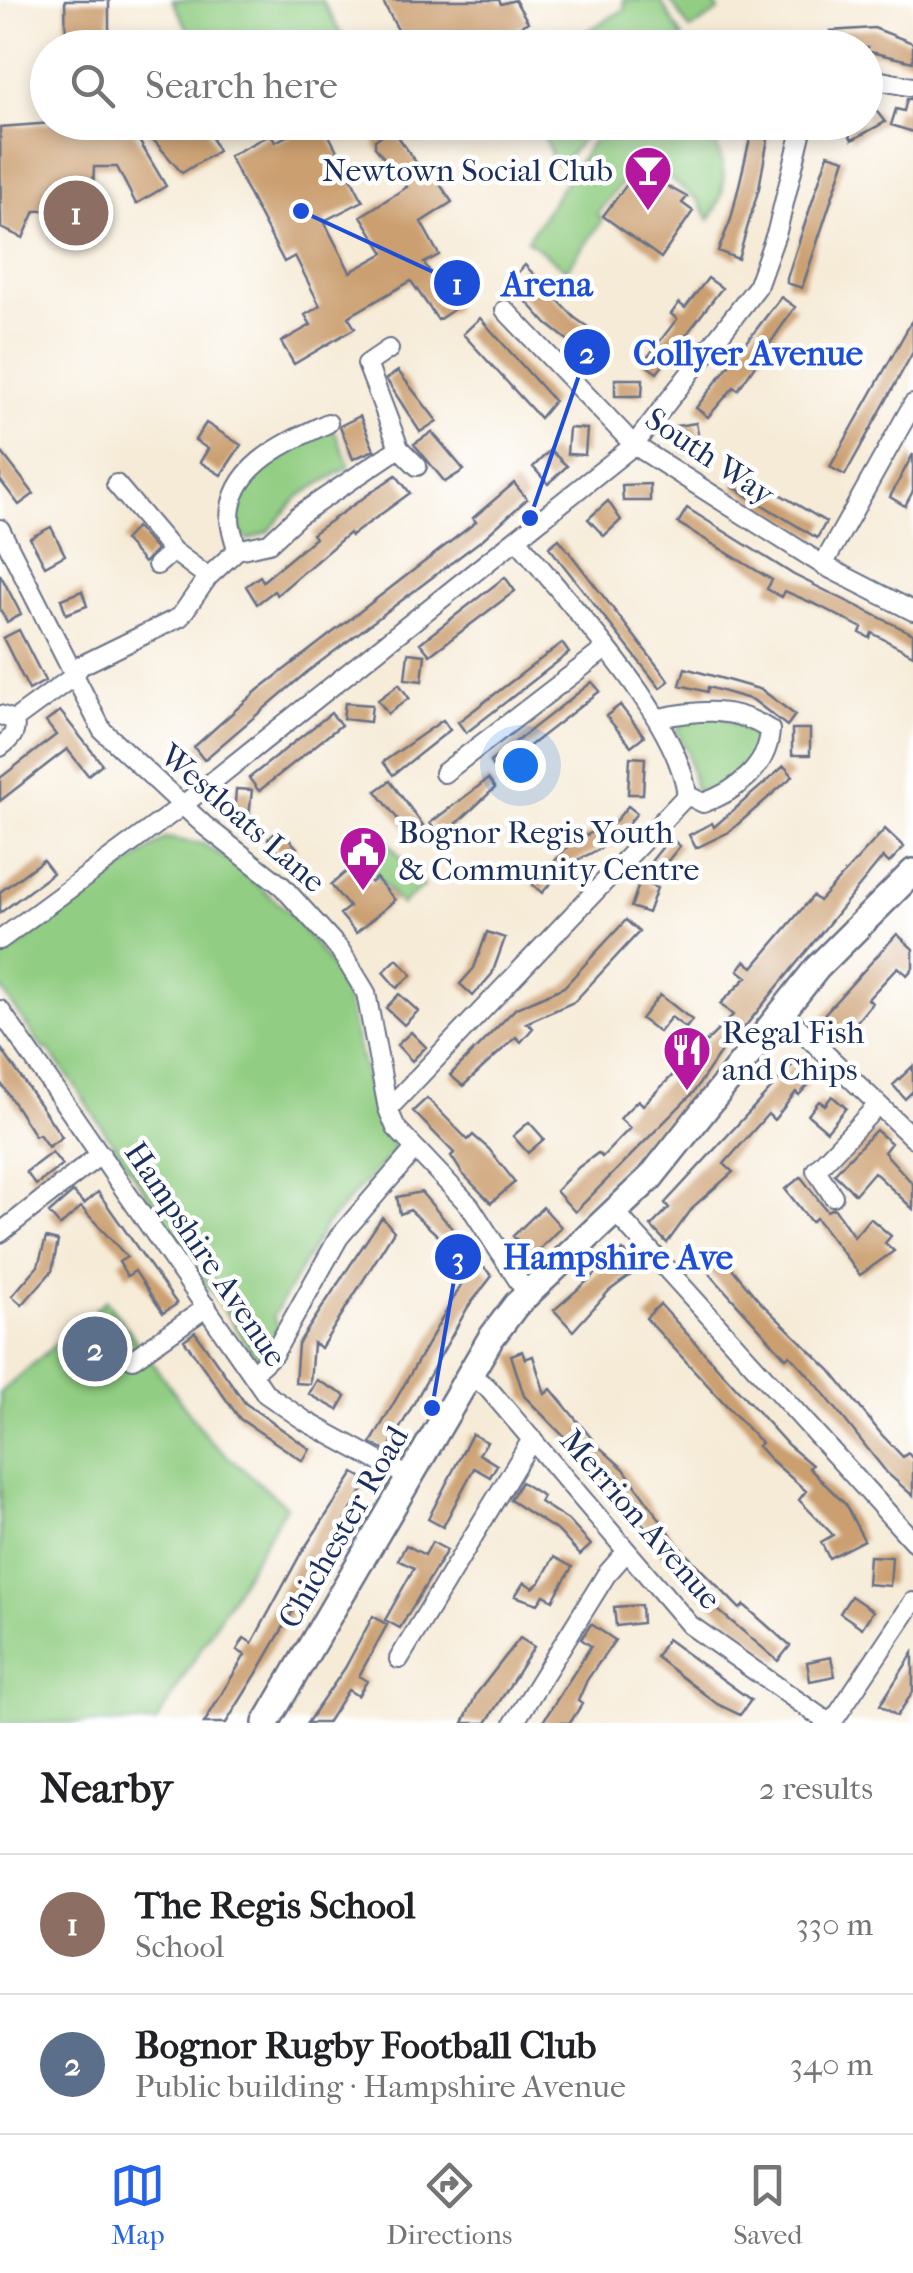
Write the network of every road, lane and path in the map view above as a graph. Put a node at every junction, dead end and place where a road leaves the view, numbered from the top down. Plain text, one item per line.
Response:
1 (883, 81) edge
2 (913, 87) edge
3 (800, 140) edge
4 (504, 310) dead end
5 (389, 349) dead end
6 (913, 404) edge
7 (328, 423) dead end
8 (634, 445) junction
9 (399, 448) junction
10 (416, 466) dead end
11 (116, 484) dead end
12 (1, 534) edge
13 (518, 540) junction
14 (237, 550) junction
15 (173, 551) junction
16 (158, 565) dead end
17 (823, 565) junction
18 (208, 577) junction
19 (913, 610) edge
20 (604, 650) junction
21 (74, 676) junction
22 (7, 717) edge
23 (659, 718) junction
24 (0, 746) edge
25 (444, 773) dead end
26 (688, 795) junction
27 (183, 804) junction
28 (911, 878) edge
29 (0, 940) edge
30 (0, 1010) edge
31 (783, 1013) junction
32 (878, 1105) junction
33 (388, 1109) junction
34 (913, 1138) edge
35 (414, 1150) junction
36 (101, 1154) junction
37 (833, 1196) dead end
38 (616, 1214) junction
39 (0, 1234) edge
40 (527, 1294) junction
41 (207, 1307) junction
42 (133, 1359) dead end
43 (252, 1374) junction
44 (469, 1375) junction
45 (532, 1438) junction
46 (410, 1478) junction
47 (913, 1541) edge
48 (626, 1552) junction
49 (913, 1602) edge
50 (400, 1659) dead end
51 (266, 1723) edge
52 (514, 1723) edge
53 (830, 1723) edge

1 - 2 street
3 - 8 street
4 - 8 street, South Way
5 - 9 street
6 - 17 street
7 - 14 street
8 - 13 street
8 - 17 street, South Way
9 - 10 street
9 - 14 street
11 - 15 street
12 - 21 street, Westloats Lane
13 - 20 street
13 - 27 street
14 - 18 street
15 - 16 street
15 - 18 street
17 - 19 street, South Way
18 - 21 street
20 - 23 street
20 - 25 street
21 - 22 street
21 - 27 street, Westloats Lane
22 - 24 street
23 - 26 street
23 - 26 street
26 - 33 street
27 - 29 street
27 - 33 street, Westloats Lane
28 - 31 main road, Chichester Road
30 - 36 street, Hampshire Avenue
31 - 32 street
31 - 38 main road, Chichester Road
32 - 34 street
32 - 37 street
33 - 35 street, Westloats Lane
35 - 40 street, Westloats Lane
35 - 43 street
36 - 39 street
36 - 41 street, Hampshire Avenue
38 - 40 main road, Chichester Road
38 - 47 street
40 - 44 main road, Chichester Road
41 - 42 street
41 - 43 street, Hampshire Avenue
43 - 46 street, Hampshire Avenue
44 - 45 street, Merrion Avenue
44 - 46 main road, Chichester Road
45 - 48 street, Merrion Avenue
45 - 50 street
46 - 51 main road, Chichester Road
48 - 52 street
48 - 53 street, Merrion Avenue
49 - 53 street

